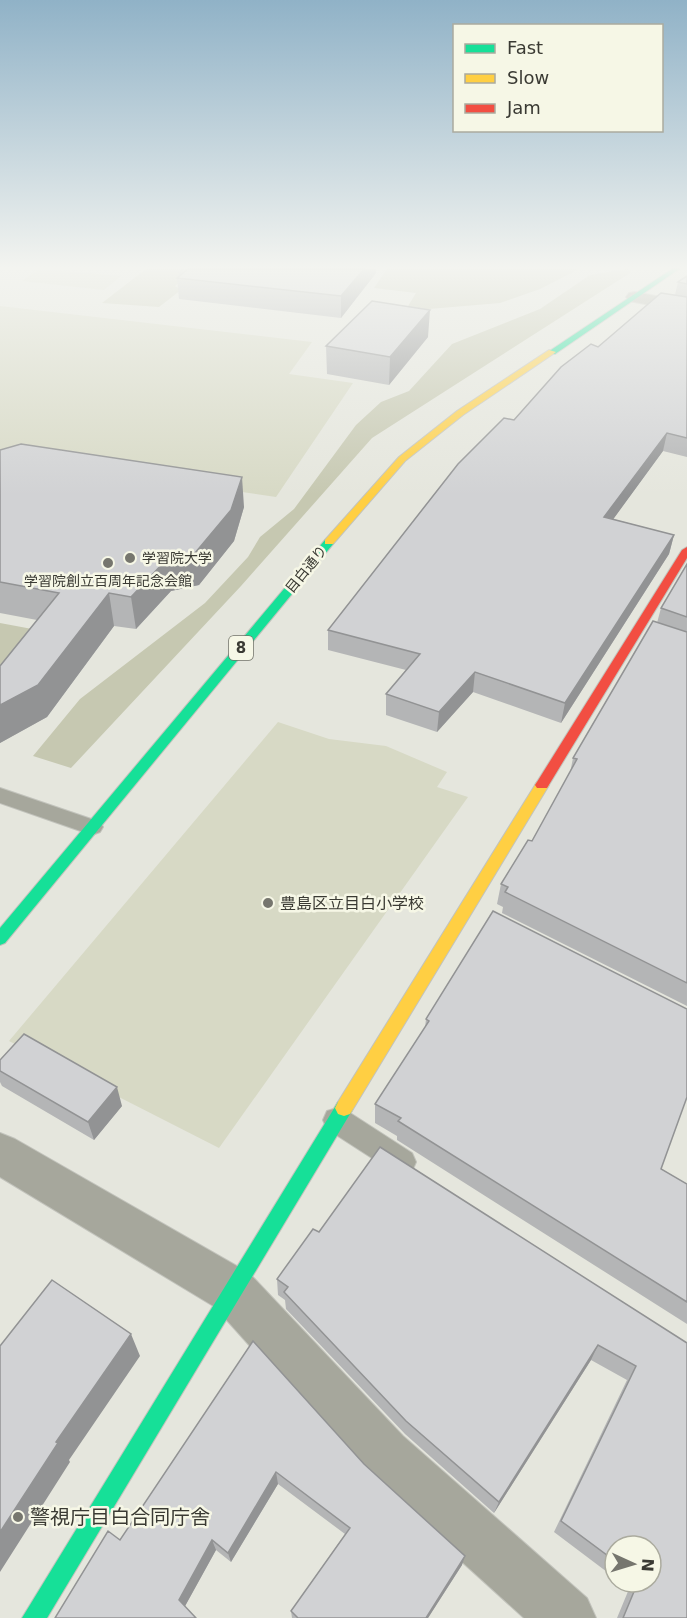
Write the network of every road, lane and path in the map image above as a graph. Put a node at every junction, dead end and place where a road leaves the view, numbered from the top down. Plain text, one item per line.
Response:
1 (563, 345) edge
2 (687, 550) edge
3 (639, 630) junction
4 (658, 637) edge
5 (0, 795) edge
6 (92, 827) junction
7 (0, 939) edge
8 (337, 1120) junction
9 (0, 1153) edge
10 (427, 1178) edge
11 (232, 1290) junction
12 (34, 1618) edge
13 (567, 1618) edge

1 - 6 main road, 目白通り / 8
2 - 3 main road
3 - 4 lane
3 - 8 main road
5 - 6 lane
6 - 7 main road, 目白通り / 8
8 - 10 lane
8 - 11 main road
9 - 11 street
11 - 12 main road
11 - 13 street

